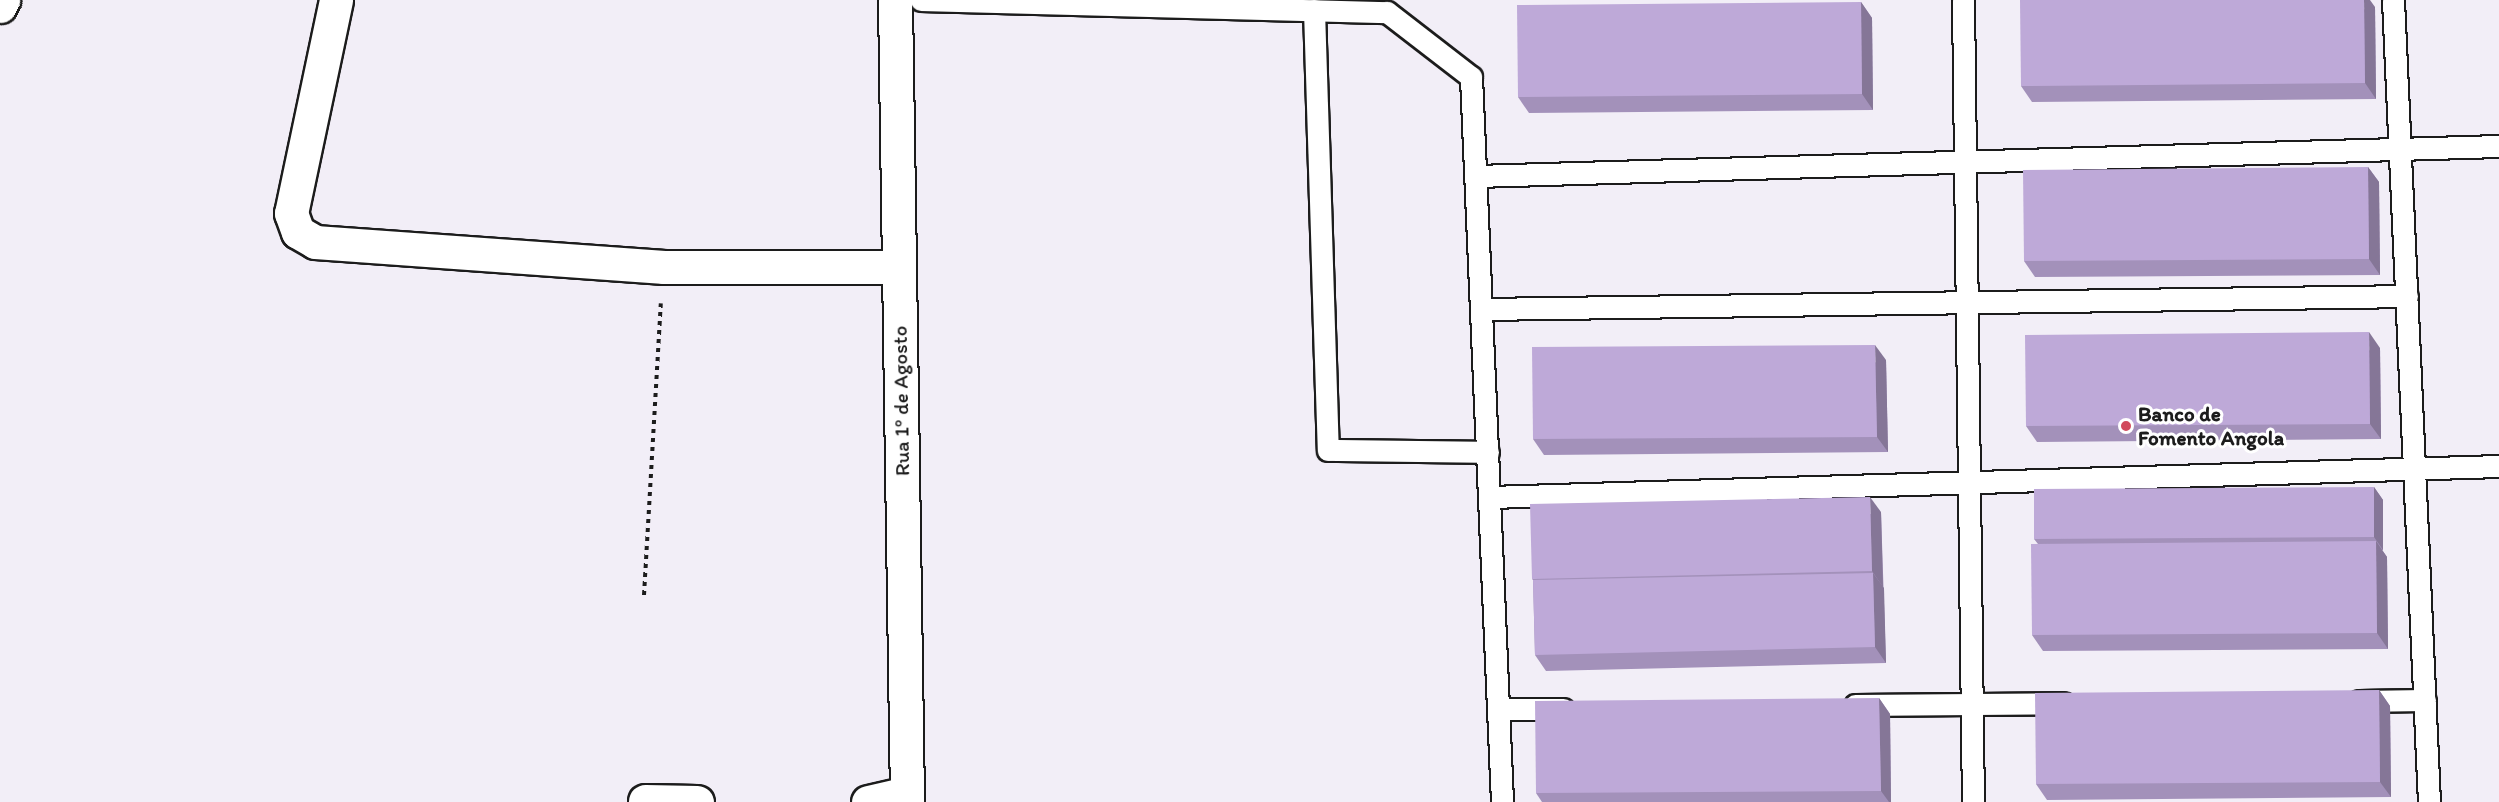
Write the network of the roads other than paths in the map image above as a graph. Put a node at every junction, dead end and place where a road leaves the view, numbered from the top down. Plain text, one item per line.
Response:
1 (3, 0) edge
2 (336, 0) edge
3 (895, 0) edge
4 (921, 0) edge
5 (1963, 0) edge
6 (2393, 0) edge
7 (0, 6) edge
8 (1314, 10) junction
9 (2499, 146) edge
10 (2400, 149) junction
11 (1965, 162) junction
12 (1476, 176) junction
13 (899, 267) junction
14 (2407, 296) junction
15 (1967, 303) junction
16 (1481, 309) junction
17 (1488, 452) junction
18 (2499, 466) edge
19 (2414, 468) junction
20 (1969, 482) junction
21 (1490, 496) junction
22 (2425, 700) junction
23 (2341, 701) edge
24 (1972, 703) junction
25 (2091, 703) edge
26 (1830, 705) edge
27 (1581, 708) edge
28 (1498, 709) junction
29 (907, 798) edge
30 (645, 801) edge
31 (698, 802) edge
32 (868, 802) edge
33 (1502, 802) edge
34 (1973, 802) edge
35 (2429, 802) edge

1 - 7 street
2 - 13 street
3 - 13 street, Rua 1º de Agosto
4 - 8 lane
5 - 11 lane
6 - 10 lane
8 - 12 lane
8 - 17 lane
9 - 10 lane
10 - 11 lane
10 - 14 lane
11 - 12 lane
11 - 15 lane
12 - 16 lane
13 - 29 street, Rua 1º de Agosto
14 - 15 lane
14 - 19 lane
15 - 16 lane
15 - 20 lane
16 - 17 lane
17 - 21 lane
18 - 19 lane
19 - 20 lane
19 - 22 lane
20 - 21 lane
20 - 24 lane
21 - 28 lane
22 - 23 lane
22 - 35 lane
24 - 25 lane
24 - 26 lane
24 - 34 lane
27 - 28 lane
28 - 33 lane
29 - 32 street
30 - 31 street

